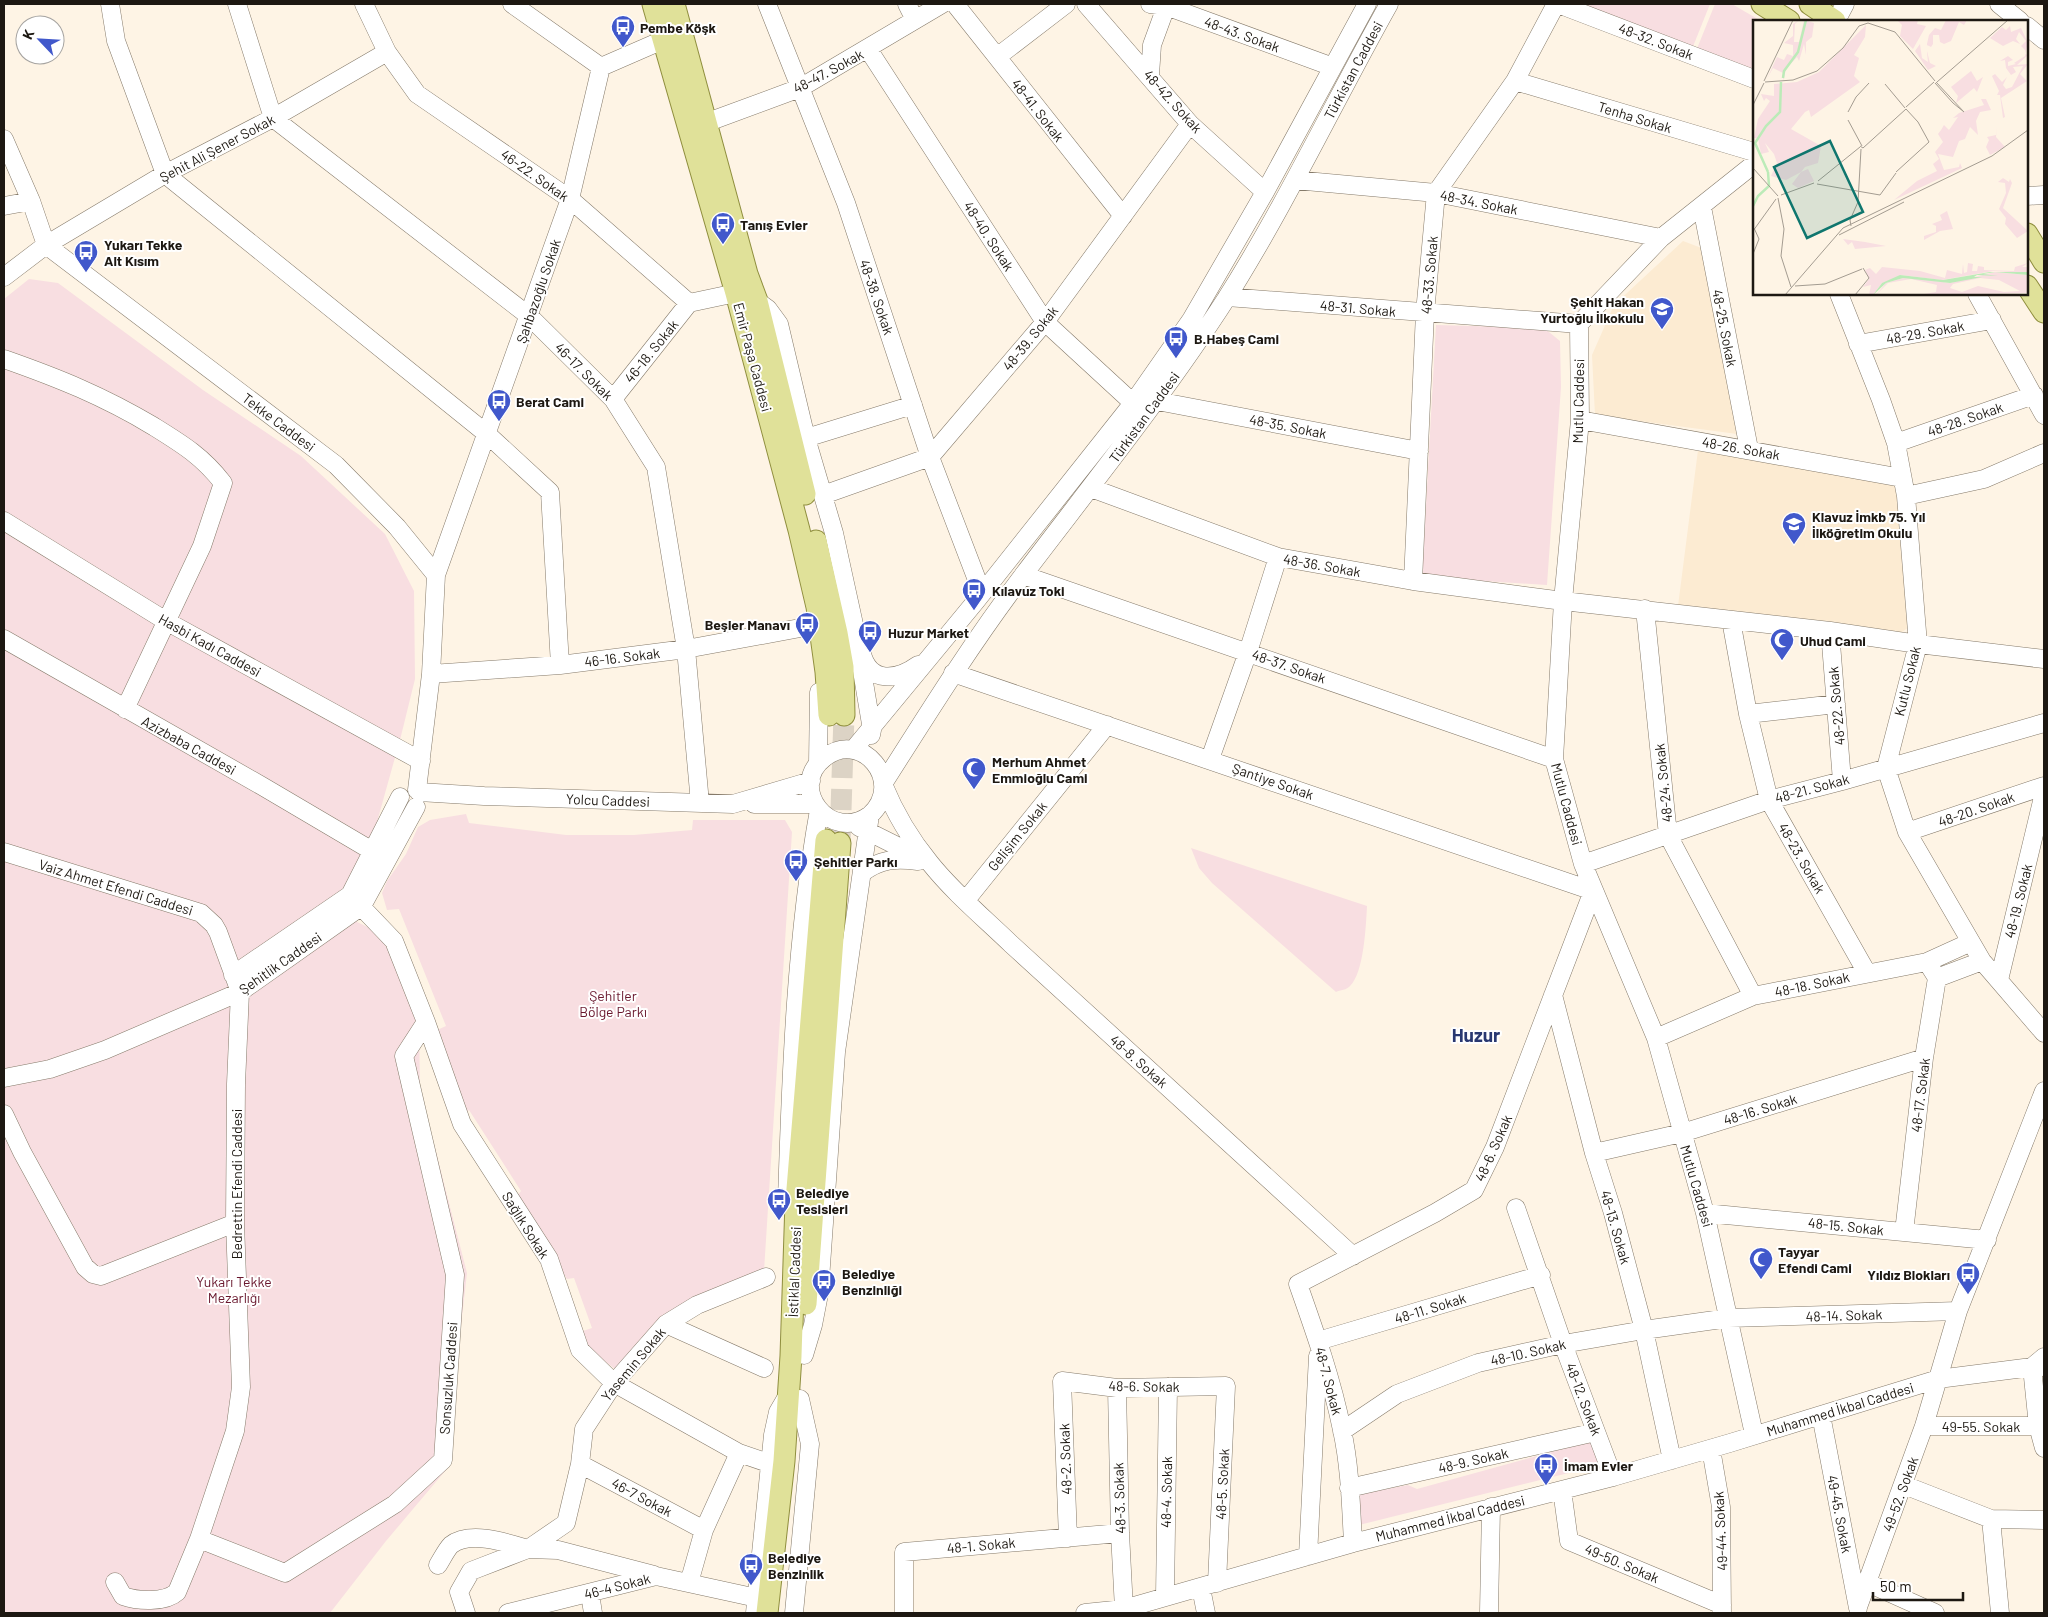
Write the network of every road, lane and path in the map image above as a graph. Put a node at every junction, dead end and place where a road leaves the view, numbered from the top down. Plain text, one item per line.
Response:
1 (110, 4) edge
2 (237, 4) edge
3 (364, 4) edge
4 (512, 4) edge
5 (653, 4) edge
6 (674, 4) edge
7 (767, 4) edge
8 (907, 4) edge
9 (942, 4) edge
10 (955, 4) edge
11 (1066, 4) edge
12 (1086, 4) edge
13 (1161, 4) edge
14 (1367, 4) edge
15 (1389, 4) edge
16 (1557, 4) edge
17 (1762, 4) edge
18 (1810, 4) edge
19 (1845, 4) edge
20 (1999, 4) edge
21 (915, 20) junction
22 (1787, 20) edge
23 (1834, 20) edge
24 (1837, 20) edge
25 (2019, 20) edge
26 (2028, 27) edge
27 (663, 40) junction
28 (2044, 40) edge
29 (868, 49) junction
30 (388, 52) junction
31 (997, 57) junction
32 (601, 66) junction
33 (1333, 67) junction
34 (1150, 75) junction
35 (1753, 78) edge
36 (1515, 81) junction
37 (800, 88) junction
38 (273, 118) junction
39 (708, 122) junction
40 (1190, 124) junction
41 (4, 139) edge
42 (1753, 152) edge
43 (1753, 165) edge
44 (165, 174) junction
45 (1295, 180) junction
46 (1265, 192) junction
47 (1436, 194) junction
48 (2044, 195) edge
49 (2028, 196) edge
50 (570, 199) junction
51 (31, 201) junction
52 (4, 206) edge
53 (1702, 207) junction
54 (1123, 216) junction
55 (2028, 236) edge
56 (1661, 238) junction
57 (46, 245) junction
58 (2044, 262) edge
59 (4, 277) edge
60 (2028, 288) edge
61 (736, 293) junction
62 (1839, 295) edge
63 (1978, 295) edge
64 (1226, 297) junction
65 (757, 301) junction
66 (689, 303) junction
67 (2044, 312) edge
68 (1425, 314) junction
69 (529, 316) junction
70 (1992, 320) junction
71 (1045, 322) junction
72 (1579, 324) junction
73 (746, 332) junction
74 (1858, 344) junction
75 (4, 358) edge
76 (2034, 394) junction
77 (613, 399) junction
78 (1157, 401) junction
79 (1133, 403) junction
80 (914, 405) junction
81 (2044, 415) edge
82 (1580, 420) junction
83 (487, 434) junction
84 (806, 438) junction
85 (1896, 443) junction
86 (1748, 449) junction
87 (1419, 451) junction
88 (2044, 453) edge
89 (930, 457) junction
90 (1902, 478) junction
91 (1091, 488) junction
92 (823, 495) junction
93 (1906, 496) junction
94 (4, 521) edge
95 (1278, 557) junction
96 (436, 575) junction
97 (1023, 575) junction
98 (1413, 581) junction
99 (982, 593) junction
100 (1563, 601) junction
101 (1645, 609) junction
102 (1731, 620) junction
103 (166, 621) junction
104 (811, 626) junction
105 (855, 629) junction
106 (1830, 631) junction
107 (4, 639) edge
108 (1918, 644) junction
109 (686, 649) junction
110 (1248, 652) junction
111 (929, 658) junction
112 (2044, 659) edge
113 (560, 665) junction
114 (953, 673) junction
115 (432, 674) junction
116 (1836, 704) junction
117 (125, 709) junction
118 (1748, 714) junction
119 (2044, 723) edge
120 (1107, 725) junction
121 (872, 730) junction
122 (860, 753) junction
123 (1210, 759) junction
124 (1554, 759) junction
125 (421, 761) junction
126 (818, 764) junction
127 (1886, 768) junction
128 (811, 781) junction
129 (1842, 781) junction
130 (883, 784) junction
131 (2044, 786) edge
132 (2044, 793) edge
133 (412, 797) junction
134 (1769, 800) junction
135 (700, 803) junction
136 (733, 804) junction
137 (817, 807) junction
138 (869, 823) junction
139 (1907, 832) junction
140 (1668, 835) junction
141 (833, 841) tunnel mouth
142 (4, 852) edge
143 (374, 852) junction
144 (930, 863) junction
145 (1583, 864) junction
146 (862, 873) junction
147 (1593, 891) junction
148 (966, 900) junction
149 (356, 901) junction
150 (1971, 942) junction
151 (1982, 961) junction
152 (1927, 962) junction
153 (1867, 973) junction
154 (233, 975) junction
155 (1938, 978) junction
156 (1999, 980) junction
157 (240, 992) junction
158 (1553, 995) junction
159 (1753, 996) junction
160 (426, 1022) junction
161 (2044, 1033) edge
162 (1656, 1038) junction
163 (1924, 1058) junction
164 (4, 1078) edge
165 (2044, 1092) edge
166 (4, 1114) edge
167 (1682, 1133) junction
168 (1594, 1153) junction
169 (1516, 1208) dead end
170 (1706, 1213) junction
171 (235, 1223) junction
172 (1904, 1232) junction
173 (1987, 1240) junction
174 (1353, 1256) junction
175 (1541, 1275) junction
176 (766, 1278) dead end
177 (1958, 1311) junction
178 (1729, 1318) junction
179 (666, 1324) junction
180 (1644, 1330) junction
181 (1318, 1341) junction
182 (1563, 1344) junction
183 (798, 1353) junction
184 (2040, 1363) edge
185 (764, 1368) dead end
186 (1938, 1379) junction
187 (1062, 1381) joint
188 (614, 1383) junction
189 (1226, 1386) joint
190 (1168, 1387) junction
191 (1116, 1388) junction
192 (795, 1396) junction
193 (1821, 1415) junction
194 (1924, 1426) junction
195 (2038, 1426) junction
196 (1342, 1430) junction
197 (1596, 1432) junction
198 (1754, 1434) junction
199 (2044, 1448) edge
200 (1711, 1449) junction
201 (739, 1453) junction
202 (1672, 1460) junction
203 (580, 1464) junction
204 (771, 1464) junction
205 (1613, 1476) junction
206 (1904, 1485) junction
207 (1349, 1488) junction
208 (1562, 1490) junction
209 (1491, 1507) junction
210 (1991, 1519) junction
211 (2044, 1520) edge
212 (704, 1530) junction
213 (1120, 1533) junction
214 (199, 1538) junction
215 (1068, 1538) junction
216 (1353, 1544) junction
217 (528, 1549) junction
218 (1308, 1556) junction
219 (438, 1565) dead end
220 (656, 1576) junction
221 (115, 1582) dead end
222 (689, 1583) junction
223 (1868, 1583) junction
224 (1209, 1585) junction
225 (590, 1594) junction
226 (1165, 1598) junction
227 (760, 1608) edge
228 (1124, 1609) junction
229 (1722, 1609) edge
230 (1858, 1610) edge
231 (466, 1613) edge
232 (508, 1613) edge
233 (594, 1613) edge
234 (781, 1613) edge
235 (794, 1613) edge
236 (904, 1613) edge
237 (1085, 1613) edge
238 (1206, 1613) edge
239 (1489, 1613) edge
240 (1935, 1613) edge
241 (2000, 1613) edge

1 - 44 street
2 - 38 street
3 - 30 street, 46-22. Sokak
4 - 32 street
5 - 27 main road, Emir Paşa Caddesi
6 - 39 main road, Emir Paşa Caddesi
7 - 37 street, 48-38. Sokak
8 - 21 street
9 - 21 street, 48-47. Sokak
10 - 31 street, 48-41. Sokak
11 - 31 street
12 - 34 street, 48-42. Sokak
13 - 33 street, 48-43. Sokak
13 - 34 street
14 - 33 street, Türkistan Caddesi
15 - 45 street, Türkistan Caddesi
16 - 35 street, 48-32. Sokak
16 - 36 street, 48-33. Sokak
17 - 22 main road
18 - 23 main road
19 - 24 street
20 - 25 street
21 - 29 street, 48-47. Sokak
26 - 28 street
27 - 32 street
27 - 61 main road, Emir Paşa Caddesi
29 - 37 street, 48-47. Sokak
29 - 71 street, 48-40. Sokak
30 - 38 street, Şehit Ali Şener Sokak
30 - 50 street, 46-22. Sokak
31 - 54 street, 48-41. Sokak
32 - 50 street, Şahbazoğlu Sokak
33 - 46 street, Türkistan Caddesi
34 - 40 street, 48-42. Sokak
36 - 42 street, Tenha Sokak
36 - 47 street, 48-33. Sokak
37 - 39 street, 48-47. Sokak
37 - 80 street, 48-38. Sokak
38 - 44 street, Şehit Ali Şener Sokak
38 - 69 street, 46-17. Sokak
39 - 65 main road, Emir Paşa Caddesi
40 - 46 street, 48-42. Sokak
40 - 54 street, 48-39. Sokak
41 - 51 street
43 - 53 street
44 - 57 street, Şehit Ali Şener Sokak
44 - 83 street
45 - 47 street, 48-34. Sokak
45 - 64 street, Türkistan Caddesi
46 - 79 street, Türkistan Caddesi
47 - 56 street, 48-34. Sokak
47 - 68 street, 48-33. Sokak
48 - 49 street
50 - 66 street, 46-22. Sokak
50 - 69 street, Şahbazoğlu Sokak
51 - 52 street
51 - 57 street
53 - 56 street
53 - 86 street, 48-25. Sokak
54 - 71 street, 48-39. Sokak
55 - 58 main road
56 - 72 street
57 - 59 street, Şehit Ali Şener Sokak
57 - 96 street, Tekke Caddesi
60 - 67 main road
61 - 66 street
61 - 73 main road, Emir Paşa Caddesi
62 - 74 street, Kutlu Sokak
63 - 70 street
64 - 68 street, 48-31. Sokak
64 - 78 street, Türkistan Caddesi
65 - 73 main road, Emir Paşa Caddesi
65 - 84 street
66 - 77 street, 46-18. Sokak
68 - 72 street, 48-31. Sokak
68 - 87 street, 48-33. Sokak
69 - 77 street, 46-17. Sokak
69 - 83 street, Şahbazoğlu Sokak
70 - 74 street, 48-29. Sokak
70 - 76 street
71 - 79 street, 48-40. Sokak
71 - 89 street, 48-39. Sokak
72 - 82 street, Mutlu Caddesi
73 - 104 street
74 - 85 street, Kutlu Sokak
75 - 103 street
76 - 81 street
76 - 85 street, 48-28. Sokak
77 - 109 street, 46-17. Sokak
78 - 87 street, 48-35. Sokak
78 - 91 street, Türkistan Caddesi
79 - 99 street, Türkistan Caddesi
80 - 84 street
80 - 89 street, 48-38. Sokak
82 - 86 street, 48-26. Sokak
82 - 100 street, Mutlu Caddesi
83 - 96 street, Şahbazoğlu Sokak
83 - 113 street
84 - 92 street
85 - 90 street, Kutlu Sokak
86 - 90 street, 48-26. Sokak
87 - 98 street, 48-33. Sokak
88 - 93 street
89 - 92 street
89 - 99 street, 48-38. Sokak
90 - 93 street, Kutlu Sokak
91 - 95 street, 48-36. Sokak
91 - 97 street, Türkistan Caddesi
92 - 105 street
93 - 108 street, Kutlu Sokak
94 - 103 street, Hasbi Kadı Caddesi
95 - 98 street, 48-36. Sokak
95 - 110 street
96 - 115 street
97 - 110 street, 48-37. Sokak
97 - 114 street, Türkistan Caddesi
98 - 100 street, 48-36. Sokak
99 - 111 street, Türkistan Caddesi
100 - 101 street, 48-36. Sokak
100 - 124 street, Mutlu Caddesi
101 - 102 street, 48-36. Sokak
101 - 140 street, 48-24. Sokak
102 - 106 street, 48-36. Sokak
102 - 118 street, 48-23. Sokak
103 - 117 street
103 - 125 street, Hasbi Kadı Caddesi
104 - 109 street, 46-16. Sokak
104 - 126 street
105 - 111 street
105 - 121 street
106 - 108 street, 48-36. Sokak
106 - 116 street, 48-22. Sokak
107 - 117 street, Azizbaba Caddesi
108 - 112 street, 48-36. Sokak
108 - 127 street, Kutlu Sokak
109 - 113 street, 46-16. Sokak
109 - 135 street, 46-17. Sokak
110 - 123 street
110 - 124 street, 48-37. Sokak
111 - 121 street, Türkistan Caddesi
113 - 115 street, 46-16. Sokak
114 - 120 street, Şantiye Sokak
114 - 130 street, Türkistan Caddesi
115 - 125 street
116 - 118 street
116 - 129 street, 48-22. Sokak
117 - 143 street, Azizbaba Caddesi
118 - 134 street, 48-23. Sokak
119 - 127 street, 48-21. Sokak
120 - 123 street, Şantiye Sokak
120 - 148 street, Gelişim Sokak
121 - 122 street, Türkistan Caddesi
122 - 126 street
122 - 130 street
123 - 147 street, Şantiye Sokak
124 - 145 street, Mutlu Caddesi
125 - 133 street
126 - 128 street
127 - 129 street, 48-21. Sokak
127 - 139 street
128 - 136 street, Yolcu Caddesi
128 - 137 street
129 - 134 street, 48-21. Sokak
130 - 138 street
130 - 144 street
131 - 139 street, 48-20. Sokak
132 - 156 street, 48-19. Sokak
133 - 135 street, Yolcu Caddesi
133 - 143 street, Şehitlik Caddesi
133 - 149 street, Şehitlik Caddesi
134 - 140 street, 48-21. Sokak
134 - 153 street, 48-23. Sokak
135 - 136 street, Yolcu Caddesi
136 - 137 street, Yolcu Caddesi
137 - 138 street
137 - 183 street
138 - 144 street
138 - 146 street
139 - 150 street
140 - 145 street, 48-21. Sokak
140 - 159 street, 48-24. Sokak
141 - 183 main road, İstiklal Caddesi
142 - 154 street, Vaiz Ahmet Efendi Caddesi
143 - 149 street, Şehitlik Caddesi
144 - 146 street
144 - 148 street, 48-8. Sokak
145 - 147 street, Mutlu Caddesi
146 - 183 street
147 - 158 street, 48-6. Sokak
147 - 162 street, Mutlu Caddesi
148 - 174 street, 48-8. Sokak
149 - 154 street, Şehitlik Caddesi
149 - 157 street, Şehitlik Caddesi
149 - 160 street, Sağlık Sokak
150 - 151 street
150 - 152 street, 48-18. Sokak
151 - 155 street
151 - 156 street
152 - 153 street, 48-18. Sokak
152 - 155 street
153 - 159 street, 48-18. Sokak
154 - 157 street, Vaiz Ahmet Efendi Caddesi
155 - 163 street, 48-17. Sokak
156 - 161 street
157 - 164 street, Şehitlik Caddesi
157 - 171 street, Bedrettin Efendi Caddesi
158 - 168 street, 48-13. Sokak
158 - 174 street, 48-6. Sokak
159 - 162 street, 48-18. Sokak
160 - 188 street, Sağlık Sokak
160 - 214 street, Sonsuzluk Caddesi
162 - 167 street, Mutlu Caddesi
163 - 167 street, 48-16. Sokak
163 - 172 street, 48-17. Sokak
165 - 173 street, 49-52. Sokak
166 - 171 street
167 - 168 street, 48-16. Sokak
167 - 170 street, Mutlu Caddesi
168 - 180 street, 48-13. Sokak
169 - 175 street, 48-12. Sokak
170 - 172 street, 48-15. Sokak
170 - 178 street, Mutlu Caddesi
171 - 214 street, Bedrettin Efendi Caddesi
172 - 173 street, 48-15. Sokak
173 - 177 street, 49-52. Sokak
174 - 181 street, 48-6. Sokak
175 - 181 street, 48-11. Sokak
175 - 182 street, 48-12. Sokak
176 - 179 street, Yasemin Sokak
177 - 178 street, 48-14. Sokak
177 - 186 street, 49-52. Sokak
178 - 180 street, 48-10. Sokak
178 - 198 street, Mutlu Caddesi
179 - 185 street
179 - 188 street, Yasemin Sokak
180 - 182 street, 48-10. Sokak
180 - 202 street, 48-13. Sokak
181 - 196 street, 48-7. Sokak
181 - 218 street, 48-7. Sokak
182 - 196 street, 48-10. Sokak
182 - 197 street, 48-12. Sokak
183 - 192 main road, İstiklal Caddesi
184 - 186 street, Muhammed İkbal Caddesi
184 - 195 street
186 - 193 street, Muhammed İkbal Caddesi
186 - 194 street, 49-52. Sokak
187 - 191 street, 48-6. Sokak
187 - 215 street, 48-2. Sokak
188 - 201 street, Sağlık Sokak
188 - 203 street, Yasemin Sokak
189 - 190 street, 48-6. Sokak
189 - 224 street, 48-5. Sokak
190 - 191 street, 48-6. Sokak
190 - 226 street, 48-4. Sokak
191 - 213 street, 48-3. Sokak
192 - 204 street
192 - 227 main road, İstiklal Caddesi
192 - 234 main road, İstiklal Caddesi
192 - 235 street
193 - 198 street, Muhammed İkbal Caddesi
193 - 230 street, 49-45. Sokak
194 - 195 street, 49-55. Sokak
194 - 206 street, 49-52. Sokak
195 - 199 street
196 - 207 street, 48-7. Sokak
197 - 205 street, 48-12. Sokak
197 - 207 street, 48-9. Sokak
198 - 200 street, Muhammed İkbal Caddesi
200 - 202 street, Muhammed İkbal Caddesi
200 - 229 street, 49-44. Sokak
201 - 204 street, Sağlık Sokak
201 - 212 street
202 - 205 street, Muhammed İkbal Caddesi
203 - 212 street, 46-7 Sokak
203 - 217 street, Yasemin Sokak
204 - 227 street
205 - 208 street, Muhammed İkbal Caddesi
206 - 210 street
206 - 223 street, 49-52. Sokak
207 - 216 street, 48-7. Sokak
208 - 209 street, Muhammed İkbal Caddesi
208 - 229 street, 49-50. Sokak
209 - 216 street, Muhammed İkbal Caddesi
209 - 239 street
210 - 211 street
210 - 241 street
212 - 222 street
213 - 215 street, 48-1. Sokak
213 - 228 street, 48-3. Sokak
214 - 221 street, Bedrettin Efendi Caddesi
215 - 236 street, 48-1. Sokak
216 - 218 street, Muhammed İkbal Caddesi
217 - 219 street
217 - 220 street
217 - 231 street
218 - 224 street, Muhammed İkbal Caddesi
220 - 222 street, 46-4 Sokak
220 - 225 street, 46-4 Sokak
222 - 227 street, 46-4 Sokak
223 - 230 street, 49-52. Sokak
223 - 240 street
224 - 226 street, Muhammed İkbal Caddesi
224 - 238 street, 48-5. Sokak
225 - 232 street, 46-4 Sokak
225 - 233 street
226 - 228 street, Muhammed İkbal Caddesi
228 - 237 street, Muhammed İkbal Caddesi

